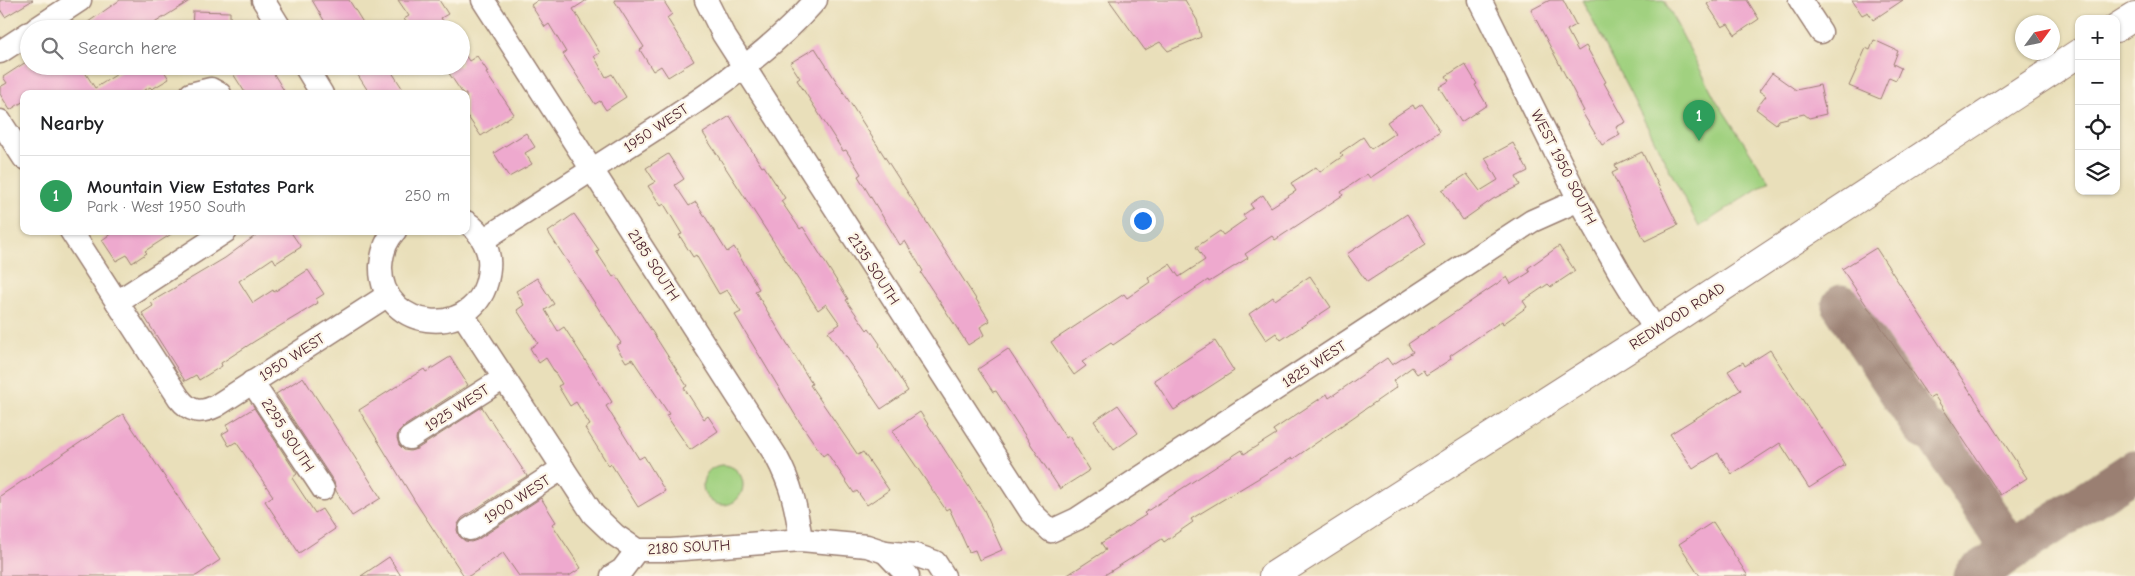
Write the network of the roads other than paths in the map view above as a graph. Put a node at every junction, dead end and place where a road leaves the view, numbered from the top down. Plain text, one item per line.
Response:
1 (80, 0) edge
2 (262, 0) edge
3 (483, 0) edge
4 (706, 0) edge
5 (816, 0) edge
6 (1480, 0) edge
7 (1800, 0) edge
8 (2135, 16) edge
9 (50, 20) edge
10 (275, 20) edge
11 (2120, 25) edge
12 (1821, 32) dead end
13 (20, 39) edge
14 (0, 52) edge
15 (2075, 56) edge
16 (744, 67) junction
17 (310, 75) edge
18 (320, 90) edge
19 (0, 121) edge
20 (20, 152) edge
21 (593, 169) junction
22 (1579, 200) junction
23 (470, 225) edge
24 (74, 235) edge
25 (220, 235) edge
26 (391, 235) edge
27 (483, 240) junction
28 (388, 295) junction
29 (117, 302) junction
30 (463, 315) junction
31 (1656, 331) junction
32 (504, 378) junction
33 (252, 382) junction
34 (410, 438) dead end
35 (563, 468) junction
36 (323, 489) dead end
37 (470, 529) dead end
38 (1051, 531) joint
39 (801, 540) junction
40 (637, 550) junction
41 (885, 552) junction
42 (612, 576) edge
43 (908, 576) edge
44 (944, 576) edge
45 (1273, 576) edge

1 - 9 street
2 - 10 street
3 - 21 street, 2185 SOUTH
4 - 16 street, 2135 SOUTH
5 - 16 street, 1950 WEST
6 - 22 street, WEST 1950 SOUTH
7 - 12 street
8 - 11 main road
13 - 14 street
15 - 31 main road, REDWOOD ROAD
16 - 21 street, 1950 WEST
16 - 38 street, 2135 SOUTH
17 - 18 street
19 - 20 street
21 - 27 street, 1950 WEST
21 - 39 street, 2185 SOUTH
22 - 31 street, WEST 1950 SOUTH
22 - 38 street, 1825 WEST
23 - 27 street
24 - 29 street
25 - 29 street
26 - 28 street
27 - 30 street
28 - 30 street
28 - 33 street, 1950 WEST
29 - 33 street, 1950 WEST
30 - 32 street, 2180 SOUTH
31 - 45 main road, REDWOOD ROAD
32 - 34 street, 1925 WEST
32 - 35 street, 2180 SOUTH
33 - 36 street, 2295 SOUTH
35 - 37 street, 1900 WEST
35 - 40 street, 2180 SOUTH
39 - 40 street, 2180 SOUTH
39 - 41 street, 2180 SOUTH
40 - 42 street
41 - 43 street
41 - 44 street, 2180 SOUTH

